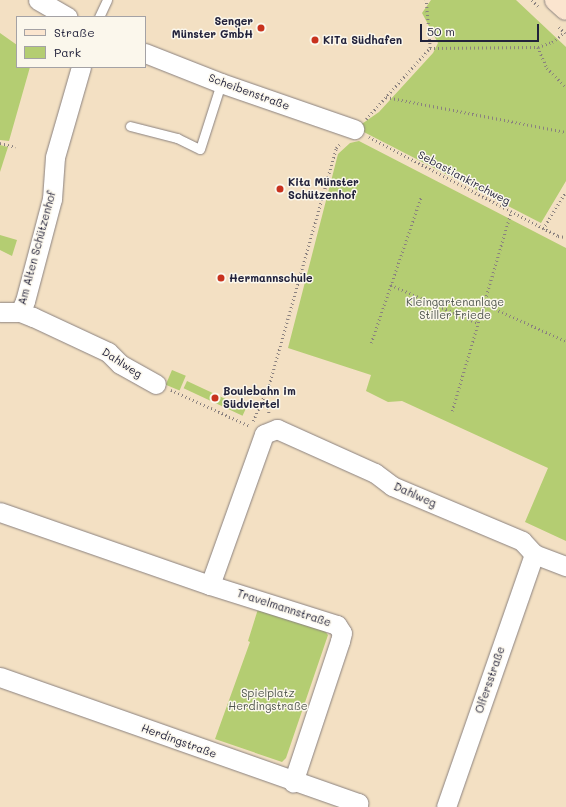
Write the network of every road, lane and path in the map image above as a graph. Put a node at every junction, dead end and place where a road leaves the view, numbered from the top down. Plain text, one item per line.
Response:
1 (38, 0) edge
2 (107, 0) edge
3 (426, 0) edge
4 (556, 0) edge
5 (566, 9) edge
6 (65, 16) edge
7 (99, 16) edge
8 (565, 32) dead end
9 (538, 47) junction
10 (430, 48) junction
11 (146, 53) edge
12 (80, 68) edge
13 (221, 83) junction
14 (566, 87) edge
15 (386, 97) junction
16 (130, 126) dead end
17 (356, 132) junction
18 (566, 132) edge
19 (0, 143) edge
20 (16, 147) dead end
21 (566, 191) edge
22 (421, 197) dead end
23 (511, 212) junction
24 (543, 229) junction
25 (566, 237) edge
26 (391, 285) junction
27 (484, 304) junction
28 (6, 316) edge
29 (478, 323) junction
30 (566, 341) edge
31 (371, 343) dead end
32 (156, 384) joint
33 (452, 411) dead end
34 (259, 434) junction
35 (0, 512) edge
36 (534, 554) junction
37 (566, 566) edge
38 (210, 585) junction
39 (0, 677) edge
40 (293, 782) junction
41 (357, 805) edge
42 (446, 807) edge

1 - 6 street
2 - 7 lane
3 - 10 path
4 - 5 main road
8 - 9 path
9 - 10 path
9 - 14 path
10 - 15 path
11 - 13 street, Scheibenstraße
12 - 28 street, Am Alten Schützenhof
13 - 16 lane
13 - 17 street, Scheibenstraße
15 - 17 path
15 - 18 path
17 - 23 path, Sebastiankirchweg
17 - 34 path
19 - 20 path
21 - 24 path
22 - 26 path
23 - 24 path, Sebastiankirchweg
23 - 27 path
24 - 25 path, Sebastiankirchweg
26 - 29 path
26 - 31 path
27 - 29 path
27 - 30 path
28 - 32 street, Dahlweg
29 - 33 path
32 - 34 path
34 - 36 street, Dahlweg
34 - 38 street
35 - 38 street, Travelmannstraße
36 - 37 street, Dahlweg
36 - 42 street, Olfersstraße
38 - 40 street, Travelmannstraße
39 - 40 street, Herdingstraße
40 - 41 street, Herdingstraße

